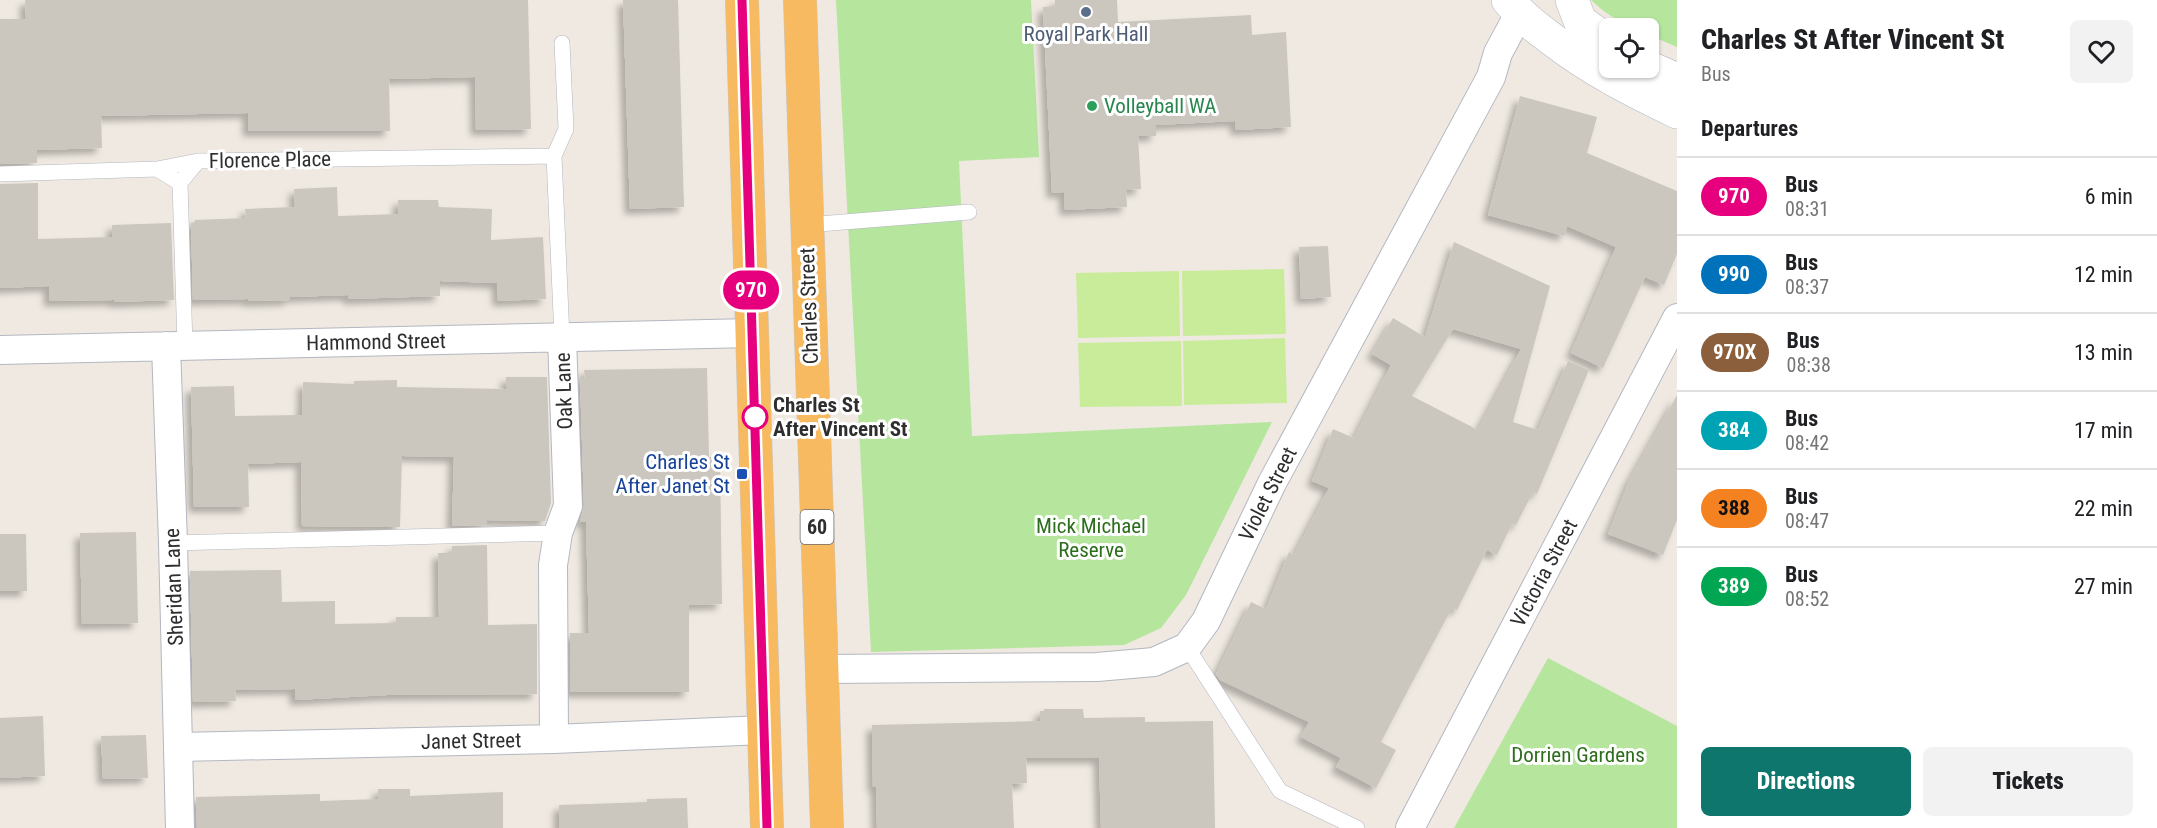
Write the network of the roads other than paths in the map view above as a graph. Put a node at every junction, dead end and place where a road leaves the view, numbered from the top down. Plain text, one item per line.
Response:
1 (742, 0) edge
2 (800, 0) edge
3 (1572, 0) edge
4 (1514, 7) edge
5 (1599, 35) edge
6 (562, 44) dead end
7 (1659, 72) edge
8 (1677, 80) edge
9 (1677, 112) edge
10 (554, 156) junction
11 (198, 161) junction
12 (157, 169) junction
13 (0, 174) edge
14 (180, 183) junction
15 (969, 212) dead end
16 (806, 225) junction
17 (1677, 318) edge
18 (752, 333) junction
19 (562, 338) junction
20 (175, 346) junction
21 (0, 350) edge
22 (558, 533) junction
23 (173, 543) junction
24 (1187, 647) junction
25 (822, 669) junction
26 (764, 730) junction
27 (554, 739) junction
28 (179, 747) junction
29 (180, 828) edge
30 (767, 828) edge
31 (827, 828) edge
32 (1357, 828) edge
33 (1410, 828) edge

1 - 18 highway
2 - 16 highway, Charles Street / 60
3 - 5 main road
4 - 9 main road
4 - 24 street, Violet Street
6 - 10 lane, Oak Lane
7 - 8 main road
10 - 11 lane, Florence Place
10 - 19 lane, Oak Lane
11 - 12 lane
11 - 14 lane, Florence Place
12 - 13 lane
12 - 14 lane, Florence Place
14 - 20 lane
15 - 16 lane
16 - 25 highway, Charles Street / 60
17 - 33 street, Victoria Street
18 - 19 street, Hammond Street
18 - 26 highway
19 - 20 street, Hammond Street
19 - 22 street, Oak Lane
20 - 21 street, Hammond Street
20 - 23 street, Sheridan Lane
22 - 23 lane
22 - 27 street, Oak Lane
23 - 28 street, Sheridan Lane
24 - 25 street, Violet Street
24 - 32 lane
25 - 31 highway, Charles Street / 60
26 - 27 street, Janet Street
26 - 30 highway
27 - 28 street, Janet Street
28 - 29 street, Sheridan Lane

